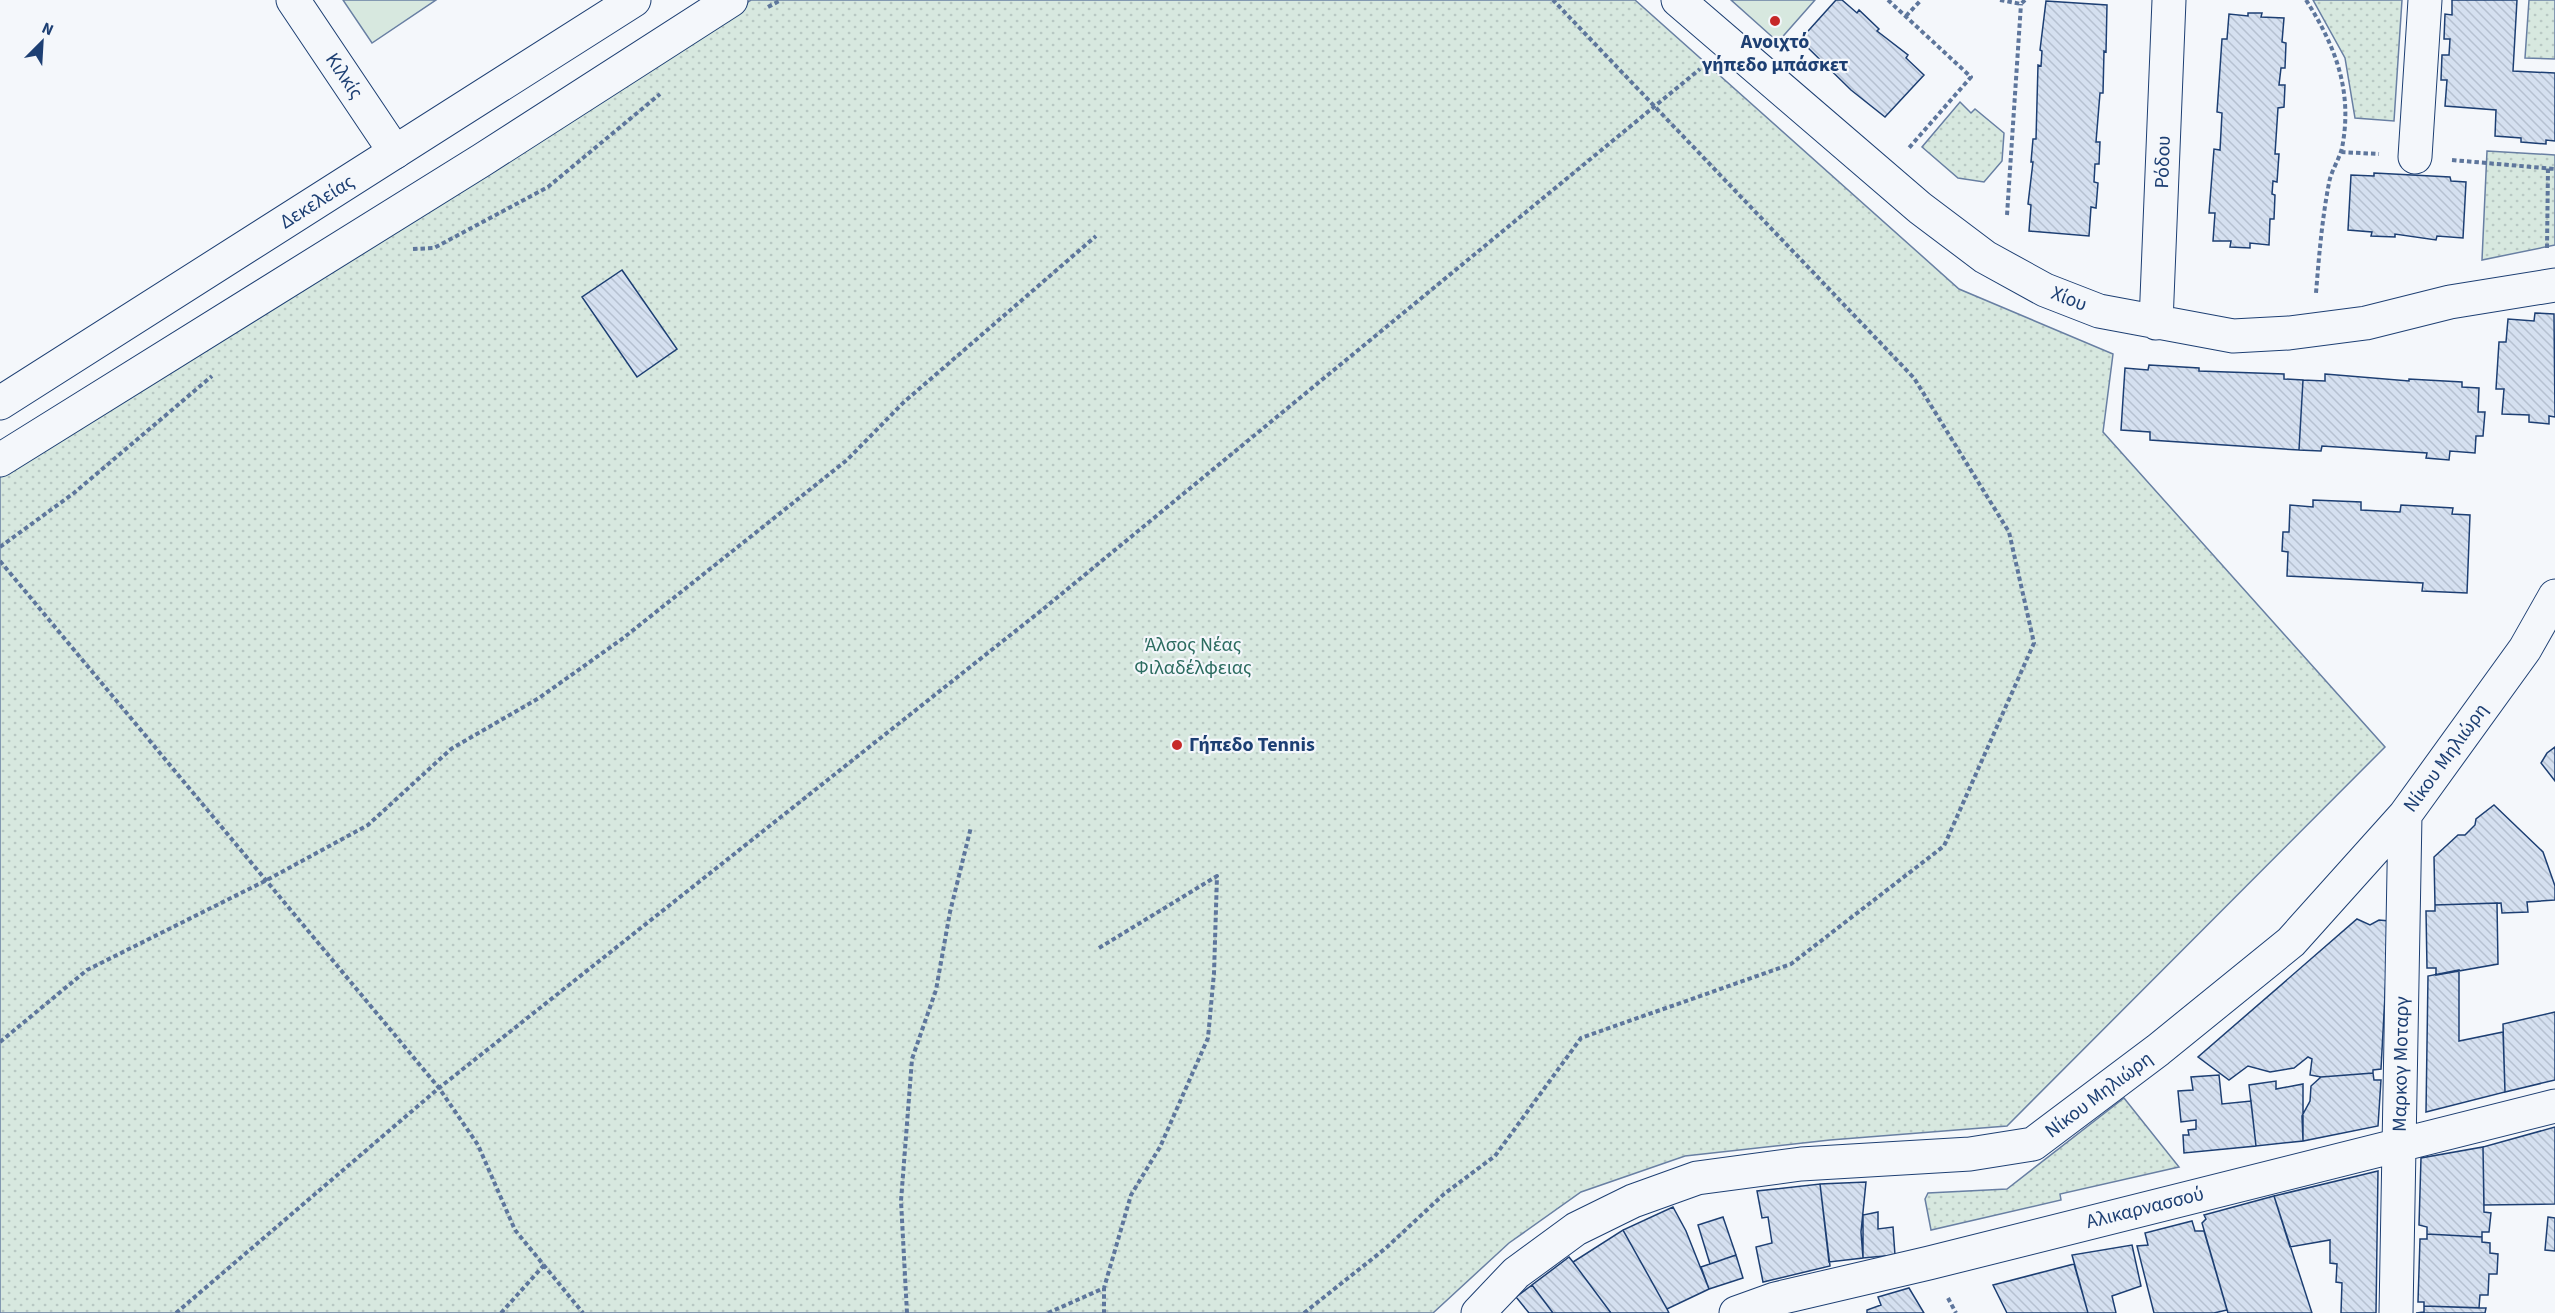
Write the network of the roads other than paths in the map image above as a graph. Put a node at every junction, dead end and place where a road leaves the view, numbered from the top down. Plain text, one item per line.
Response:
1 (293, 0) edge
2 (634, 0) edge
3 (731, 0) edge
4 (1678, 0) edge
5 (2169, 0) edge
6 (2425, 0) edge
7 (394, 152) junction
8 (2415, 157) dead end
9 (2551, 285) edge
10 (2156, 323) junction
11 (0, 403) edge
12 (0, 460) edge
13 (2555, 596) edge
14 (2405, 816) junction
15 (2555, 1106) edge
16 (2399, 1144) junction
17 (1478, 1313) edge
18 (1736, 1313) edge
19 (2396, 1313) edge

1 - 7 street, Κιλκίς
2 - 7 street, Δεκελείας
3 - 12 street
4 - 10 street, Χίου
5 - 10 street, Ρόδου
6 - 8 street
7 - 11 street, Δεκελείας
9 - 10 street, Χίου
13 - 14 street, Νίκου Μηλιώρη
14 - 16 street, Μαρκογ Μοταργ
14 - 17 street, Νίκου Μηλιώρη
15 - 16 street, Αλικαρνασσού
16 - 18 street, Αλικαρνασσού
16 - 19 street, Μαρκογ Μοταργ

